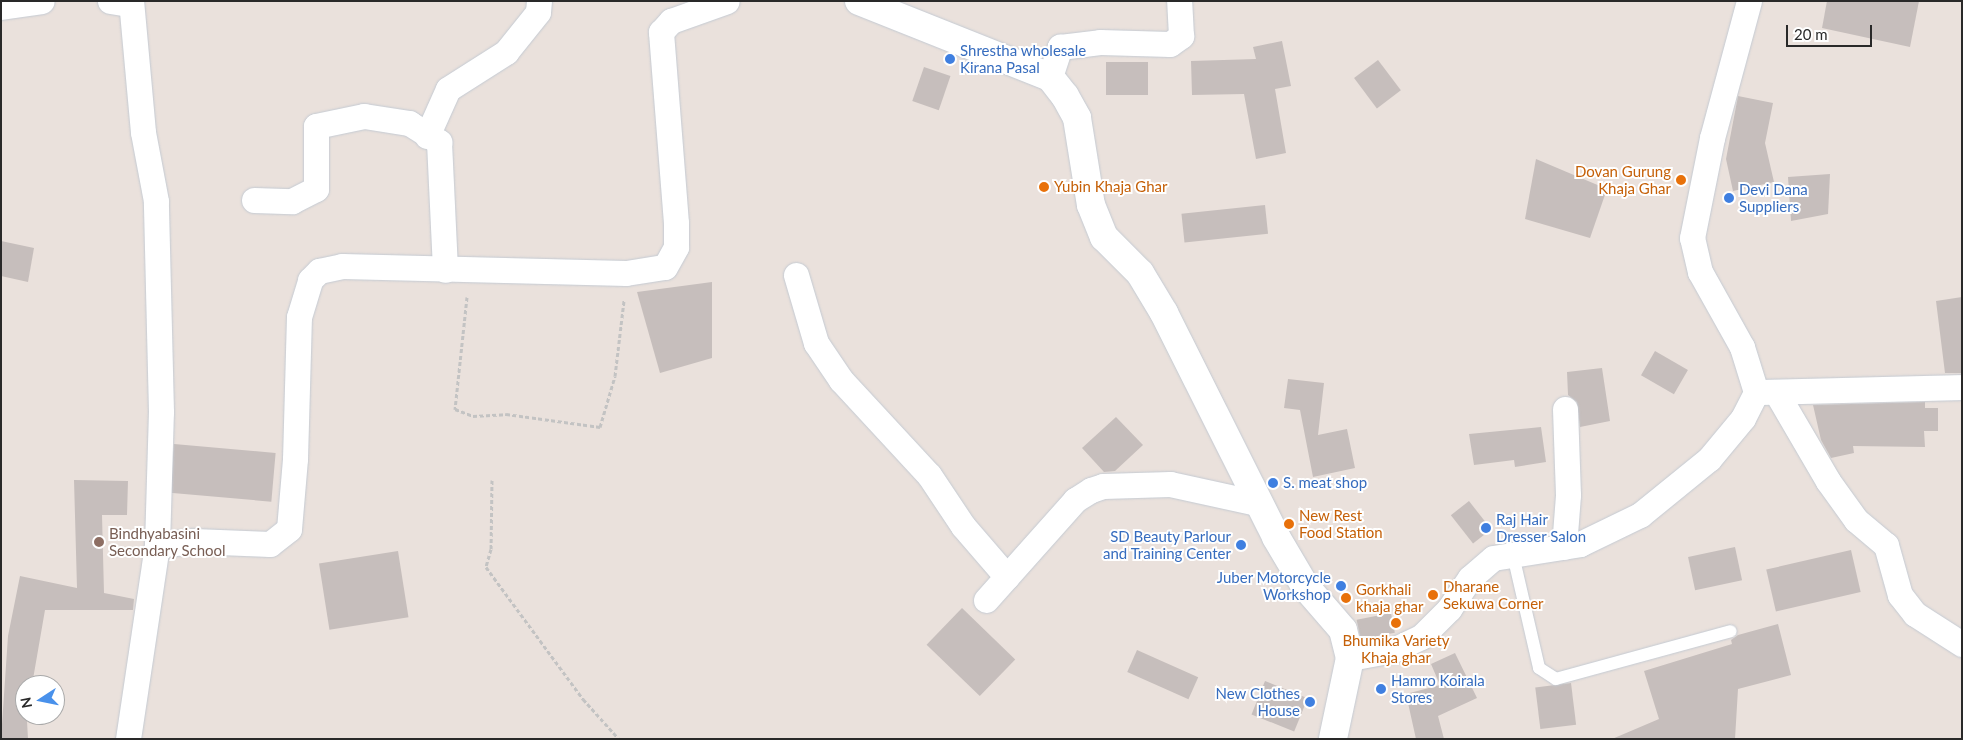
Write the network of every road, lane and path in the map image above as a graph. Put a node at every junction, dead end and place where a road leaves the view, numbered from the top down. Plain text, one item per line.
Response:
1 (42, 1) edge
2 (538, 1) edge
3 (726, 1) edge
4 (859, 1) edge
5 (1179, 1) edge
6 (1749, 1) edge
7 (124, 2) edge
8 (1, 7) edge
9 (1050, 77) junction
10 (427, 136) junction
11 (254, 200) dead end
12 (456, 270) junction
13 (626, 272) junction
14 (796, 275) dead end
15 (1962, 387) edge
16 (1766, 392) junction
17 (1565, 409) dead end
18 (492, 480) dead end
19 (1257, 503) junction
20 (157, 544) junction
21 (1564, 547) junction
22 (1513, 555) junction
23 (1007, 578) junction
24 (986, 600) dead end
25 (1731, 631) dead end
26 (1962, 644) edge
27 (1350, 658) junction
28 (128, 739) edge
29 (619, 739) edge
30 (1333, 739) edge

1 - 8 street
2 - 10 street
3 - 13 street
4 - 9 street
5 - 9 street
6 - 16 street
7 - 20 street
9 - 19 street
10 - 11 street
10 - 12 street
12 - 13 street
12 - 13 path
12 - 20 street
14 - 23 street
15 - 16 street
16 - 21 street
16 - 26 street
17 - 21 street
18 - 29 path
19 - 23 street
19 - 27 street
20 - 28 street
21 - 22 street
22 - 25 lane
22 - 27 street
23 - 24 street
27 - 30 street

